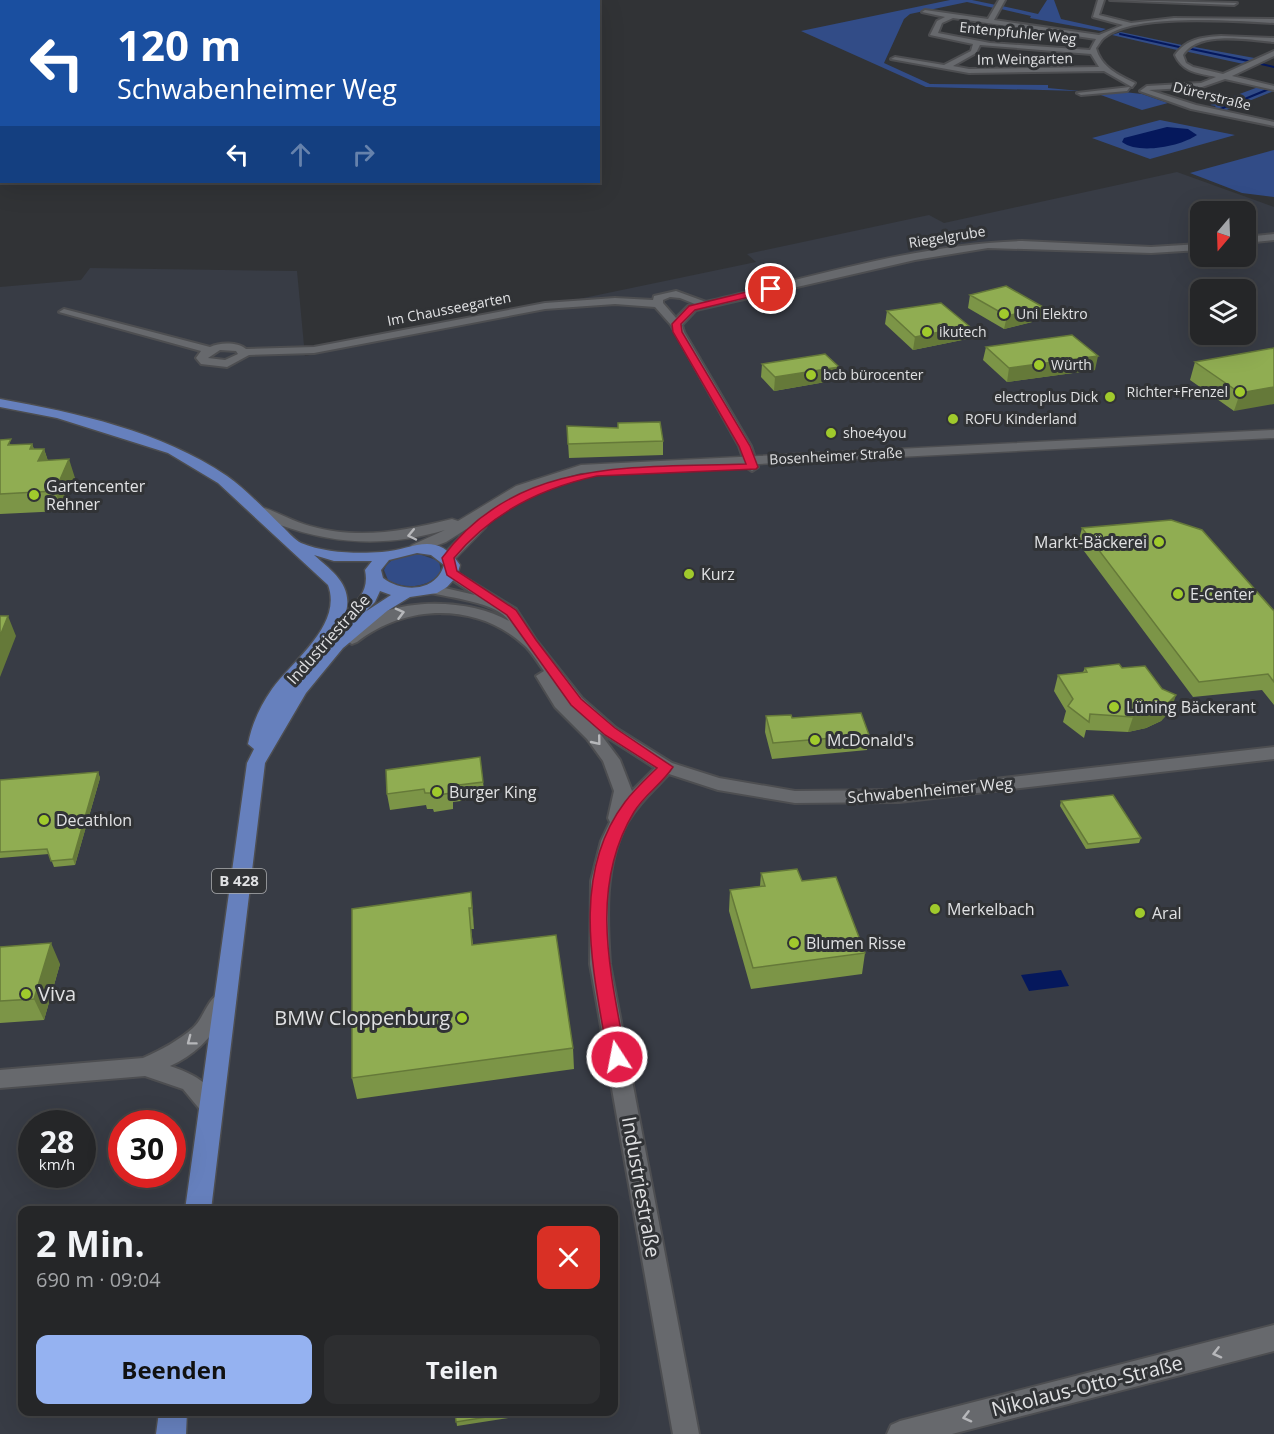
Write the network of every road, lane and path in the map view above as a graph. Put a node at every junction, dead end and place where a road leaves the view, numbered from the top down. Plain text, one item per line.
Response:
1 (1002, 0) edge
2 (1101, 0) edge
3 (1113, 0) edge
4 (1232, 1) edge
5 (925, 12) dead end
6 (950, 16) junction
7 (1252, 20) junction
8 (1274, 21) edge
9 (989, 23) junction
10 (1132, 25) junction
11 (1259, 27) dead end
12 (1267, 33) dead end
13 (1098, 38) junction
14 (1274, 40) edge
15 (977, 44) junction
16 (1093, 52) junction
17 (1274, 53) edge
18 (895, 59) dead end
19 (944, 68) junction
20 (1107, 69) junction
21 (1223, 77) junction
22 (1129, 87) junction
23 (1274, 88) edge
24 (1145, 89) junction
25 (1081, 93) dead end
26 (1274, 118) edge
27 (1269, 123) edge
28 (1274, 237) edge
29 (1256, 239) edge
30 (1190, 248) edge
31 (658, 304) junction
32 (703, 304) junction
33 (64, 312) dead end
34 (676, 324) junction
35 (209, 350) junction
36 (245, 352) junction
37 (0, 393) edge
38 (0, 403) edge
39 (59, 414) junction
40 (1274, 434) edge
41 (1274, 441) edge
42 (751, 464) junction
43 (254, 509) junction
44 (487, 509) junction
45 (296, 548) junction
46 (417, 548) junction
47 (384, 557) junction
48 (450, 565) junction
49 (374, 577) junction
50 (432, 589) junction
51 (406, 593) junction
52 (530, 642) junction
53 (312, 664) junction
54 (1274, 753) edge
55 (666, 767) junction
56 (614, 834) junction
57 (224, 999) junction
58 (145, 1067) junction
59 (0, 1079) edge
60 (210, 1105) junction
61 (198, 1206) edge
62 (1274, 1338) edge
63 (173, 1416) edge
64 (171, 1434) edge
65 (686, 1434) edge
66 (900, 1434) edge

1 - 9 street
2 - 10 street
3 - 4 street
4 - 7 street
5 - 6 street
6 - 9 street
6 - 15 street, Entenpfuhler Weg
7 - 8 street
7 - 10 street
7 - 11 street
9 - 13 street
10 - 13 street
12 - 14 street
13 - 16 street
14 - 21 street
15 - 16 street, Entenpfuhler Weg
15 - 19 street, Im Weingarten
16 - 20 street, Dürerstraße
17 - 21 street
18 - 19 street, Im Weingarten
19 - 20 street, Im Weingarten
20 - 22 street, Dürerstraße
21 - 23 street
21 - 24 street
22 - 24 street, Dürerstraße
22 - 25 street
24 - 27 street, Dürerstraße
26 - 27 street
28 - 29 street
30 - 32 street, Riegelgrube
31 - 32 street
31 - 34 street
31 - 36 street, Im Chausseegarten
32 - 34 street, Riegelgrube
33 - 35 street, Im Chausseegarten
34 - 42 street
35 - 36 street, Im Chausseegarten
35 - 36 street, Im Chausseegarten
37 - 39 main road, B 428
38 - 39 main road, B 428
39 - 43 main road, B 428
40 - 42 street, Bosenheimer Straße
41 - 42 street, Bosenheimer Straße
42 - 44 street, Bosenheimer Straße
42 - 48 street, Bosenheimer Straße
44 -> 43 street
43 - 45 main road, B 428
44 - 46 street, Bosenheimer Straße
45 - 47 main road, B 428
45 - 49 main road, B 428
45 - 53 main road, B 428
46 - 47 main road
46 - 48 main road
47 - 49 main road
48 - 50 main road
48 - 52 street, Schwabenheimer Weg
49 - 51 main road
49 - 53 main road, Industriestraße / B 428
50 - 51 main road
50 - 52 street, Schwabenheimer Weg
51 - 53 main road, B 428
53 -> 52 street, Schwabenheimer Weg
52 - 55 street, Schwabenheimer Weg
52 -> 56 street, Industriestraße
53 - 57 main road, B 428
54 - 55 street, Schwabenheimer Weg
55 - 56 street, Industriestraße
56 - 65 street, Industriestraße
57 -> 58 street
57 - 60 main road, B 428
58 - 59 street
58 - 60 street
60 - 61 main road, B 428
62 -> 66 street, Nikolaus-Otto-Straße
63 - 64 main road

